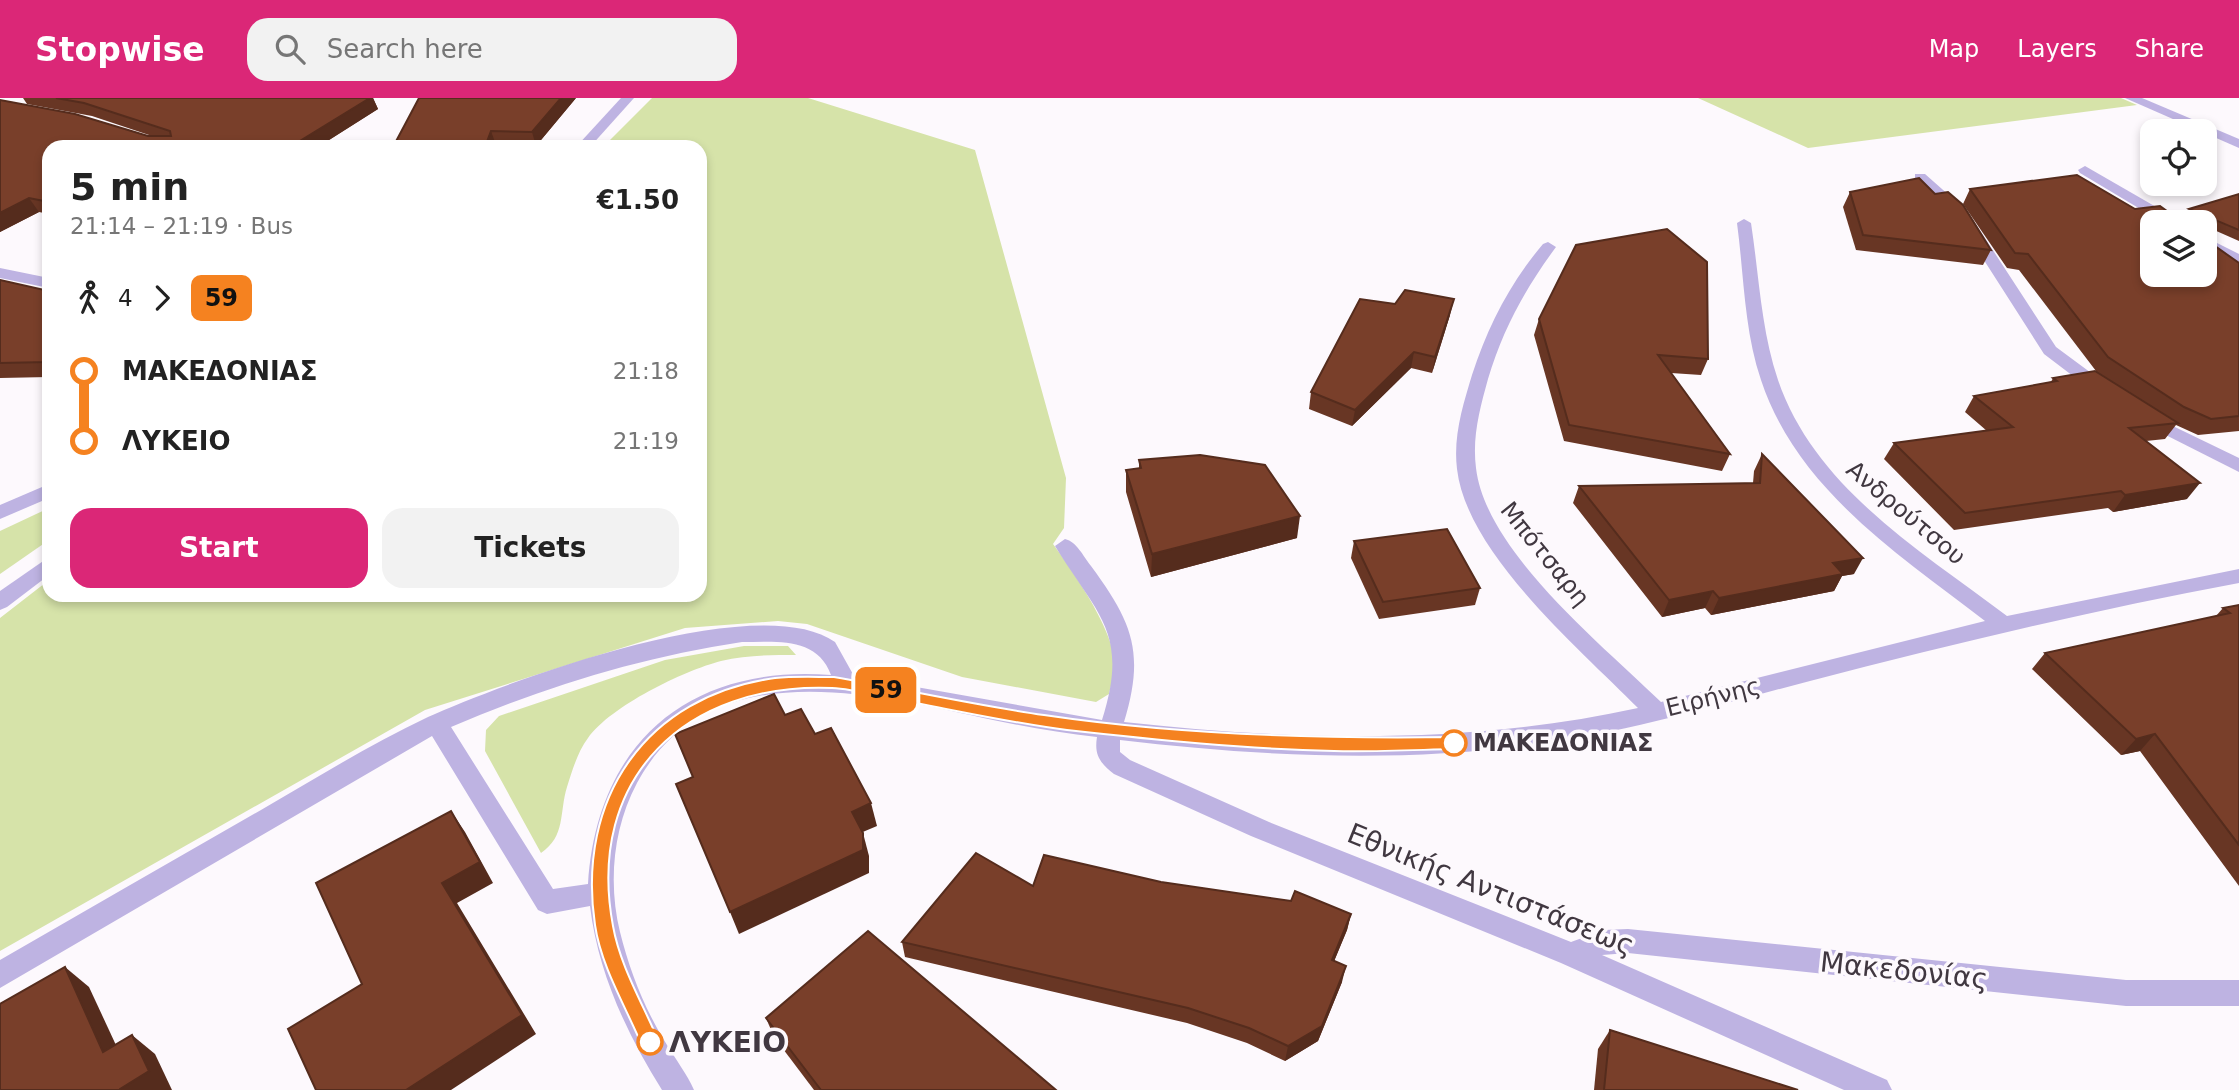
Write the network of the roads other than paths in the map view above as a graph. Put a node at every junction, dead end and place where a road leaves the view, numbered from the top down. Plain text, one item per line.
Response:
1 (628, 98) edge
2 (2132, 98) edge
3 (589, 140) edge
4 (2239, 144) edge
5 (2085, 170) dead end
6 (1920, 177) edge
7 (2152, 210) edge
8 (1744, 223) dead end
9 (1548, 247) dead end
10 (2217, 248) edge
11 (2239, 260) edge
12 (0, 273) edge
13 (42, 282) edge
14 (2117, 399) edge
15 (2138, 412) edge
16 (2239, 466) edge
17 (42, 493) edge
18 (0, 513) edge
19 (1065, 546) dead end
20 (42, 569) edge
21 (2239, 576) edge
22 (0, 602) edge
23 (2004, 625) junction
24 (846, 684) junction
25 (1657, 712) junction
26 (437, 723) junction
27 (1112, 729) junction
28 (600, 893) junction
29 (1571, 954) junction
30 (0, 975) edge
31 (2239, 993) edge
32 (679, 1090) edge
33 (1877, 1090) edge

1 - 3 street
2 - 4 street
5 - 7 street
6 - 14 street
8 - 23 street, Ανδρούτσου
9 - 25 street, Μπότσαρη
10 - 11 street
12 - 13 street
15 - 16 street
17 - 18 street
19 - 27 street
20 - 22 street
21 - 23 street, Ειρήνης
23 - 25 street, Ειρήνης
24 - 26 street
24 - 27 street, Ειρήνης
24 - 28 street, Ειρήνης
25 - 27 street, Ειρήνης
26 - 28 street
26 - 30 street
27 - 29 street, Εθνικής Αντιστάσεως
28 - 32 street, Ειρήνης
29 - 31 street, Μακεδονίας
29 - 33 street, Εθνικής Αντιστάσεως

